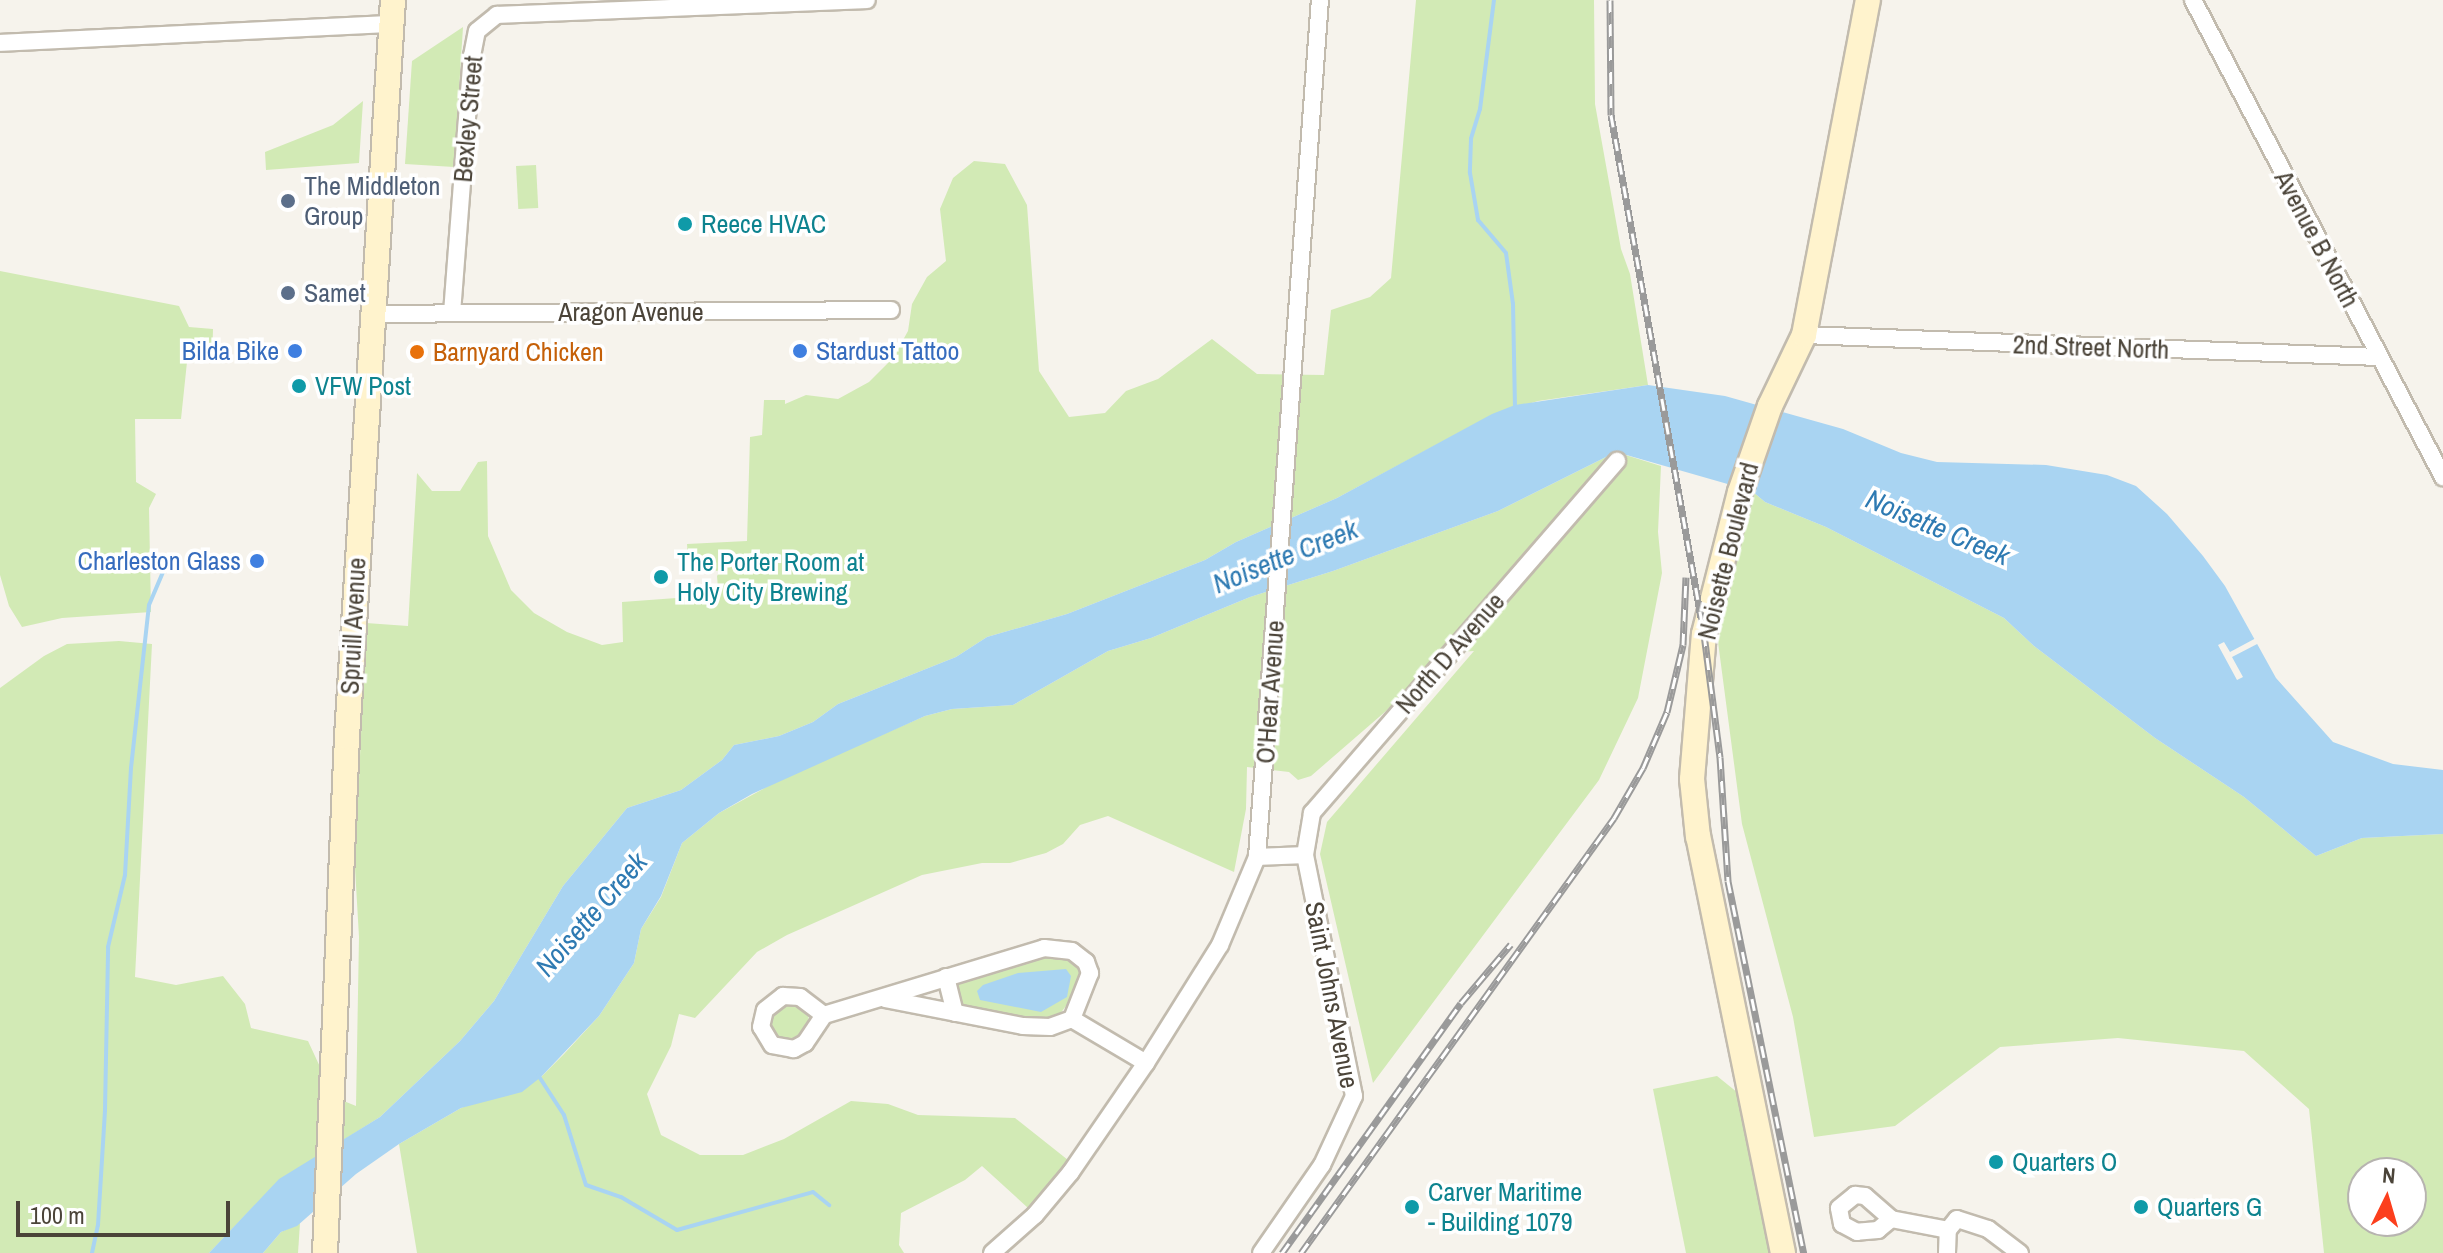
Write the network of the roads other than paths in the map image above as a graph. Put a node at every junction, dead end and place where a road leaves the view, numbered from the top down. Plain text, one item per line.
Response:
1 (867, 0) edge
2 (1320, 0) edge
3 (1868, 0) edge
4 (2193, 0) edge
5 (622, 6) edge
6 (392, 12) edge
7 (0, 43) edge
8 (891, 310) dead end
9 (452, 313) junction
10 (372, 314) junction
11 (1804, 335) junction
12 (2379, 357) junction
13 (1617, 461) dead end
14 (2443, 477) edge
15 (1305, 855) junction
16 (1257, 857) junction
17 (946, 977) junction
18 (885, 999) junction
19 (955, 1013) junction
20 (824, 1015) dead end
21 (1072, 1019) junction
22 (1146, 1063) junction
23 (1891, 1219) dead end
24 (1948, 1230) junction
25 (325, 1253) edge
26 (992, 1253) edge
27 (1261, 1253) edge
28 (1783, 1253) edge
29 (1947, 1253) edge
30 (2020, 1253) edge

1 - 5 street, Bexley Street
2 - 16 street, O'Hear Avenue
3 - 11 street, Noisette Boulevard
4 - 12 street, Avenue B North
5 - 9 street, Bexley Street
6 - 7 street
6 - 10 street, Spruill Avenue
8 - 9 street, Aragon Avenue
9 - 10 street, Aragon Avenue
10 - 25 street, Spruill Avenue
11 - 12 street, 2nd Street North
11 - 28 street, Noisette Boulevard
12 - 14 street, Avenue B North
13 - 15 street, North D Avenue
15 - 16 street
15 - 27 street, Saint Johns Avenue
16 - 22 street, O'Hear Avenue
17 - 18 street
17 - 19 street
17 - 21 street
18 - 19 street
18 - 20 street
19 - 21 street
21 - 22 street
22 - 26 street, O'Hear Avenue
23 - 24 street
24 - 29 street
24 - 30 street

